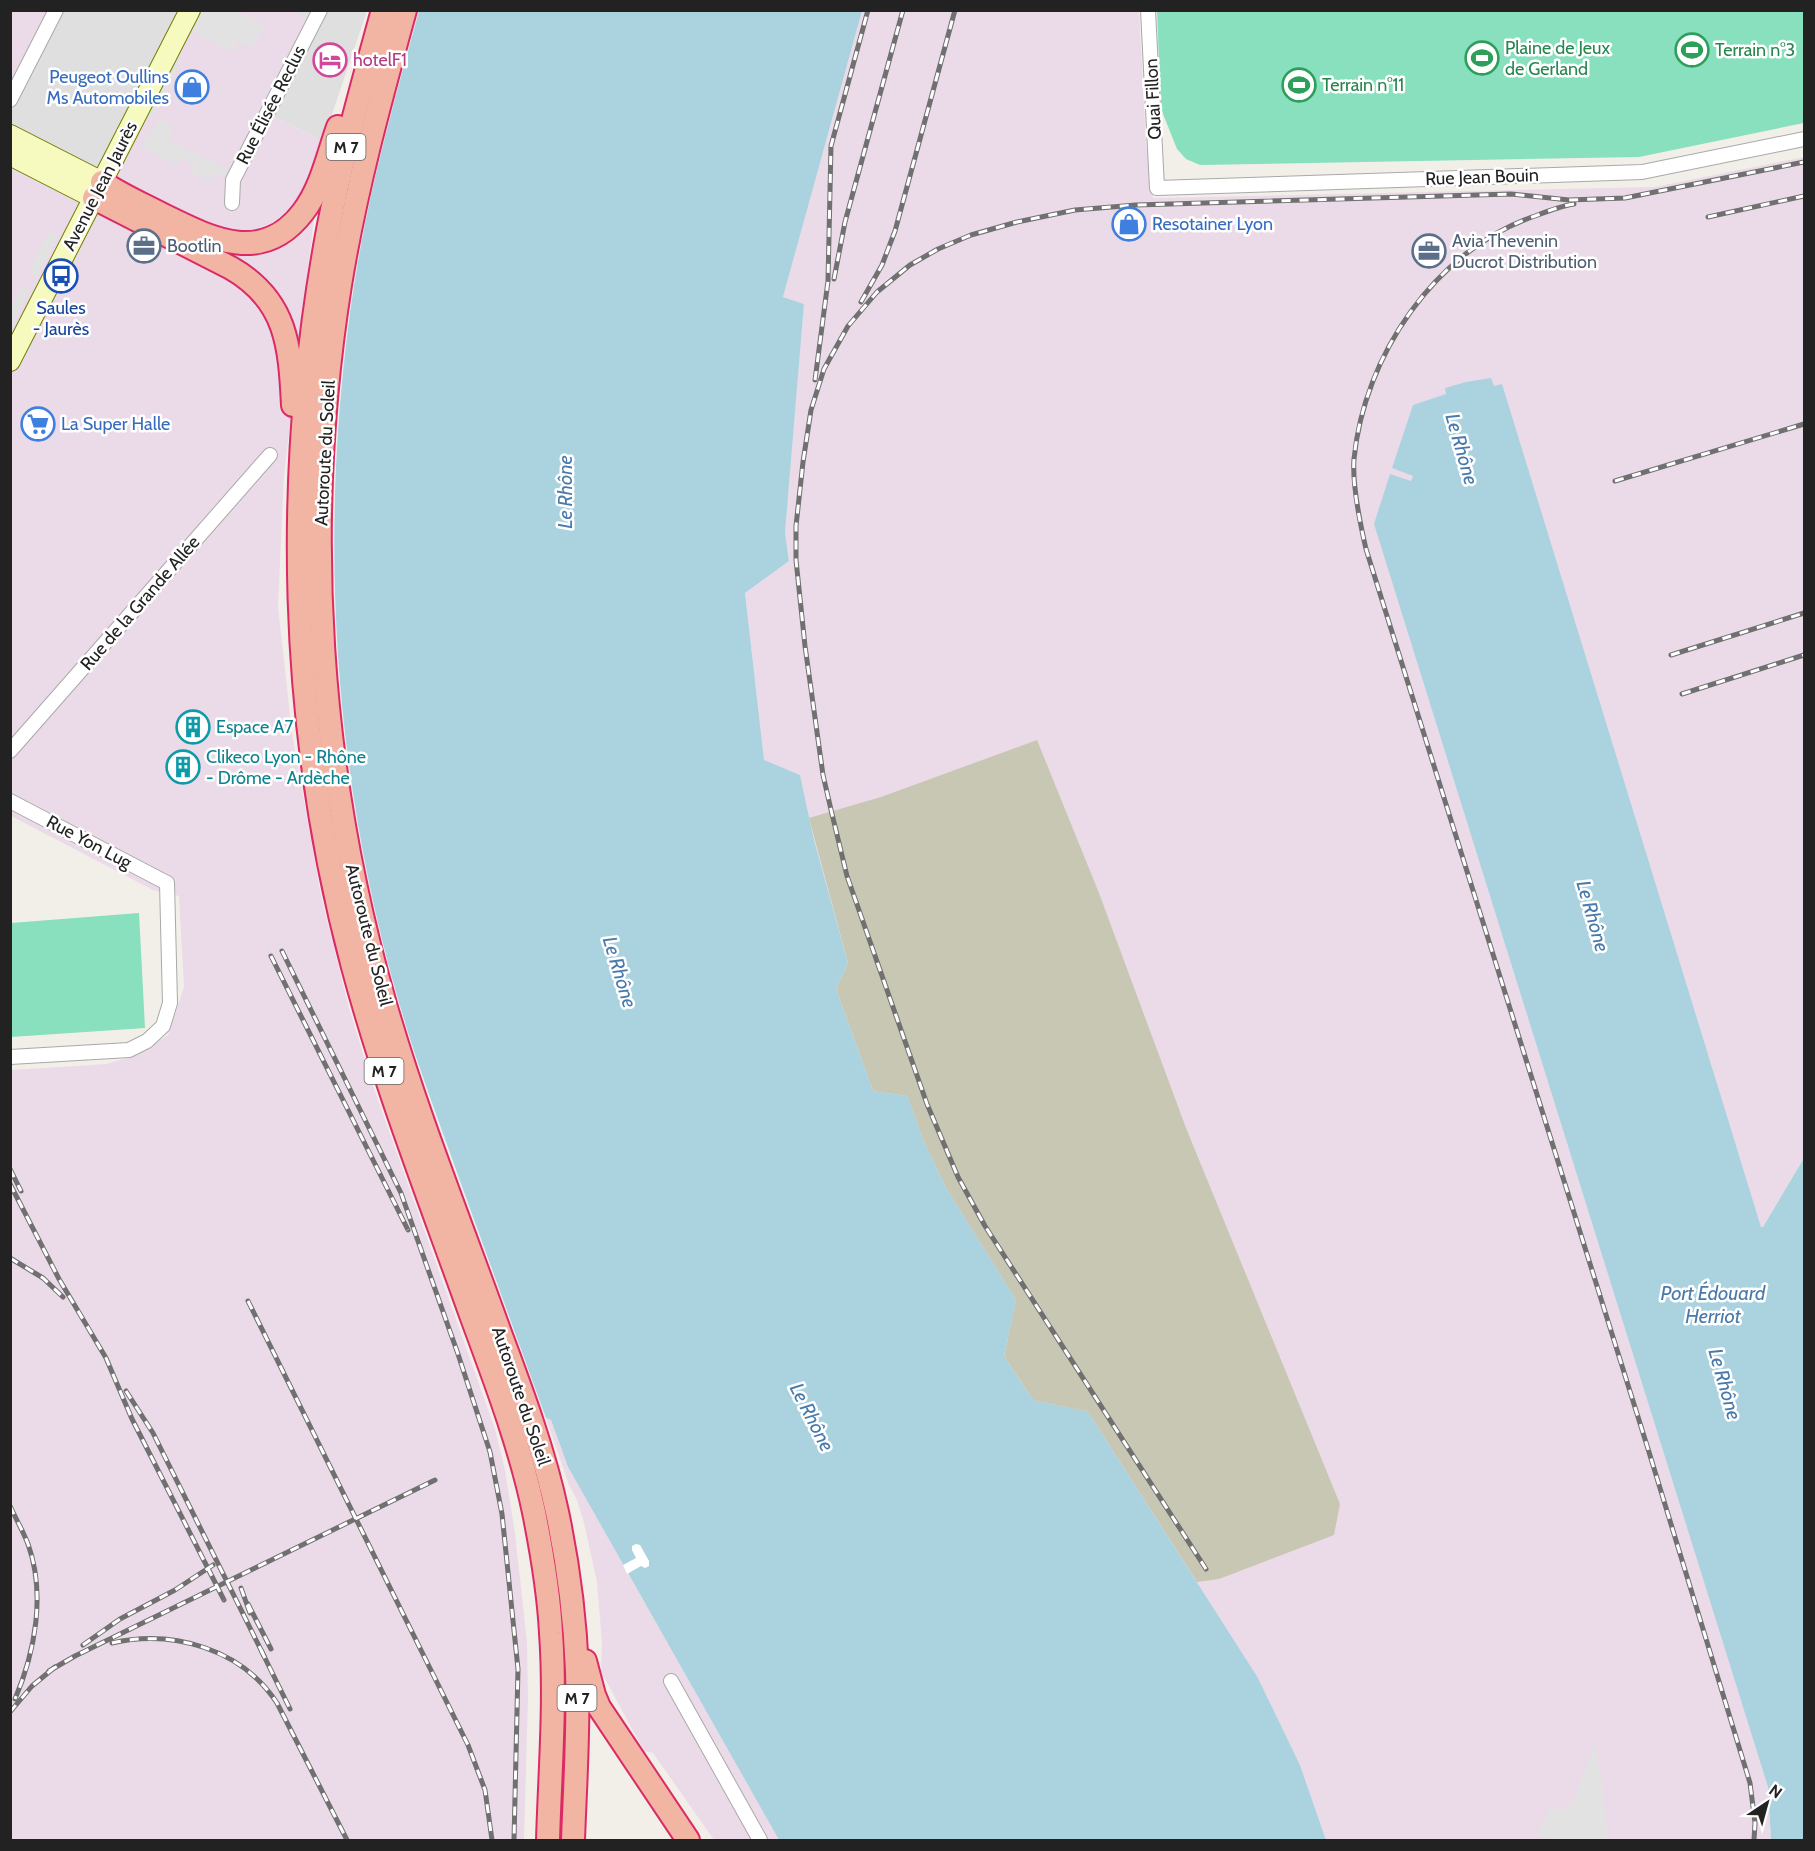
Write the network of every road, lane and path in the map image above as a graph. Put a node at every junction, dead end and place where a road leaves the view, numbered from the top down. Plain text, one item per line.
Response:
1 (56, 10) edge
2 (190, 10) edge
3 (320, 10) edge
4 (382, 10) edge
5 (405, 10) edge
6 (1148, 10) edge
7 (10, 100) edge
8 (10, 135) edge
9 (1804, 139) edge
10 (10, 156) edge
11 (1157, 188) joint
12 (98, 190) junction
13 (232, 203) dead end
14 (10, 361) edge
15 (270, 456) dead end
16 (299, 530) junction
17 (10, 751) edge
18 (10, 801) edge
19 (10, 1057) edge
20 (565, 1556) junction
21 (671, 1681) dead end
22 (550, 1776) junction
23 (540, 1840) edge
24 (548, 1840) edge
25 (573, 1840) edge
26 (688, 1840) edge
27 (760, 1840) edge

1 - 7 street
2 - 12 main road, Avenue Jean Jaurès
3 - 13 street, Rue Élisée Reclus
4 - 12 highway
4 - 16 highway, Autoroute du Soleil / M 7
5 - 20 highway, Autoroute du Soleil / M 7
6 - 11 street, Quai Fillon
8 - 12 main road
9 - 11 street, Rue Jean Bouin
10 - 12 main road
12 - 14 main road, Avenue Jean Jaurès
12 - 16 highway
15 - 17 street, Rue de la Grande Allée
16 - 22 highway, Autoroute du Soleil / M 7
18 - 19 street, Rue Yon Lug
20 - 25 highway, Autoroute du Soleil / M 7
20 - 26 highway
21 - 27 street
22 - 23 highway
22 - 24 highway, Autoroute du Soleil / M 7

